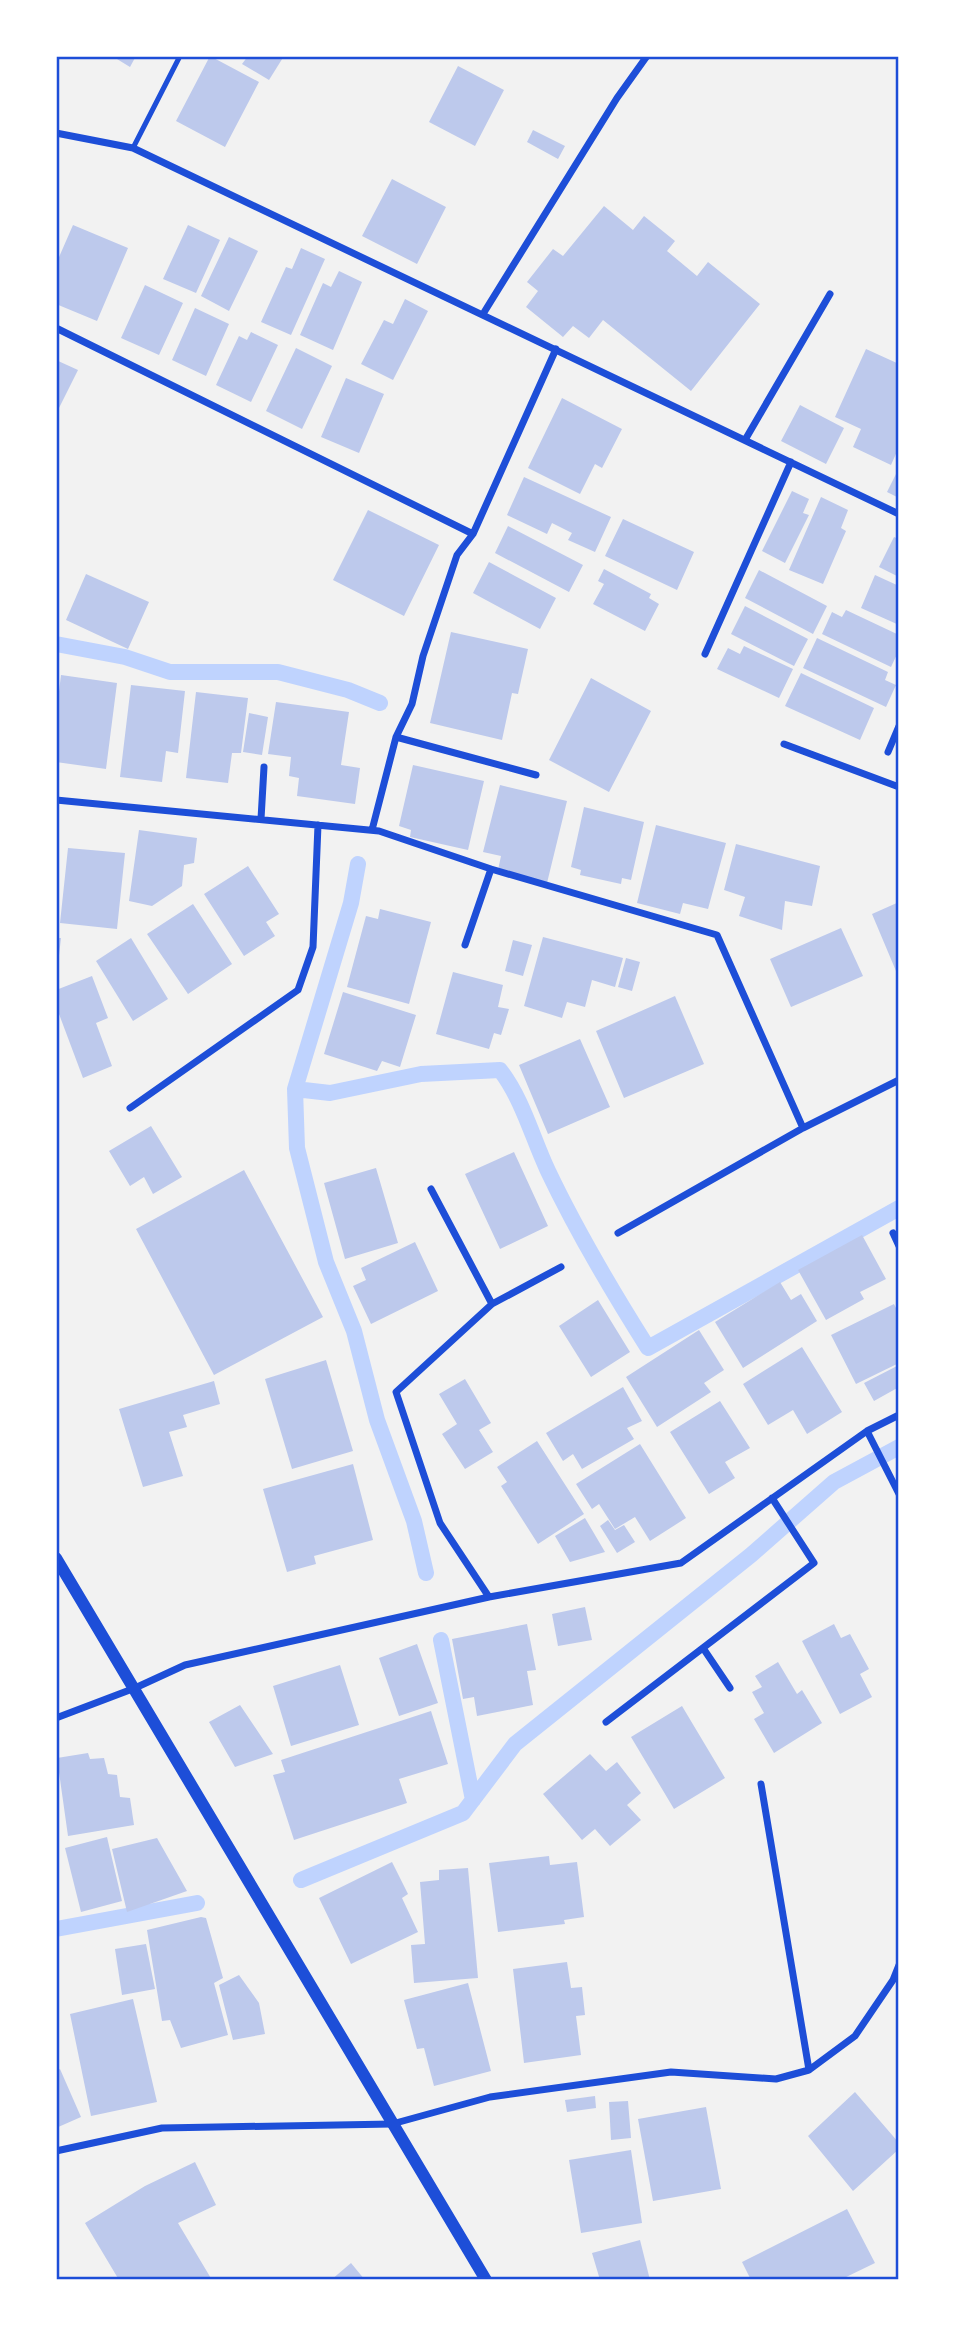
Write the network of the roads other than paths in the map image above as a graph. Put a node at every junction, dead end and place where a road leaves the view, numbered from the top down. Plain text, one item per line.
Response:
1 (180, 56) edge
2 (647, 56) edge
3 (56, 134) edge
4 (133, 148) junction
5 (830, 294) dead end
6 (483, 314) junction
7 (56, 328) edge
8 (556, 349) junction
9 (744, 440) junction
10 (791, 462) junction
11 (899, 514) edge
12 (472, 534) junction
13 (705, 654) dead end
14 (899, 726) edge
15 (396, 737) junction
16 (784, 744) dead end
17 (888, 752) dead end
18 (264, 766) dead end
19 (536, 775) dead end
20 (899, 787) edge
21 (56, 800) edge
22 (261, 819) junction
23 (318, 825) junction
24 (372, 830) junction
25 (491, 869) junction
26 (466, 945) dead end
27 (899, 1080) edge
28 (130, 1108) dead end
29 (803, 1128) junction
30 (431, 1189) dead end
31 (618, 1233) dead end
32 (893, 1233) dead end
33 (899, 1246) edge
34 (561, 1267) dead end
35 (492, 1304) junction
36 (899, 1415) edge
37 (868, 1433) junction
38 (897, 1491) edge
39 (772, 1498) junction
40 (56, 1558) edge
41 (489, 1597) junction
42 (703, 1648) junction
43 (135, 1688) junction
44 (730, 1688) dead end
45 (56, 1718) edge
46 (606, 1723) dead end
47 (761, 1784) dead end
48 (899, 1965) edge
49 (809, 2070) junction
50 (392, 2124) junction
51 (56, 2151) edge
52 (481, 2278) edge

1 - 4 lane
2 - 6 street
3 - 4 street
4 - 6 street
5 - 9 street
6 - 8 street
7 - 12 street
8 - 9 street
8 - 12 street
9 - 10 street
10 - 11 street
10 - 13 street
12 - 15 street
14 - 17 street
15 - 19 street
15 - 24 street
16 - 20 street
18 - 22 street
21 - 22 street
22 - 23 street
23 - 24 street
23 - 28 street
24 - 25 street
25 - 26 street
25 - 29 street
27 - 29 street
29 - 31 street
30 - 35 street
32 - 33 street
34 - 35 street
35 - 41 street
36 - 37 street
37 - 38 street
37 - 39 street
39 - 41 street
39 - 42 street
40 - 43 street
41 - 43 street
42 - 44 street
42 - 46 street
43 - 45 street
43 - 50 street
47 - 49 street
48 - 49 street
49 - 50 street
50 - 51 street
50 - 52 street

